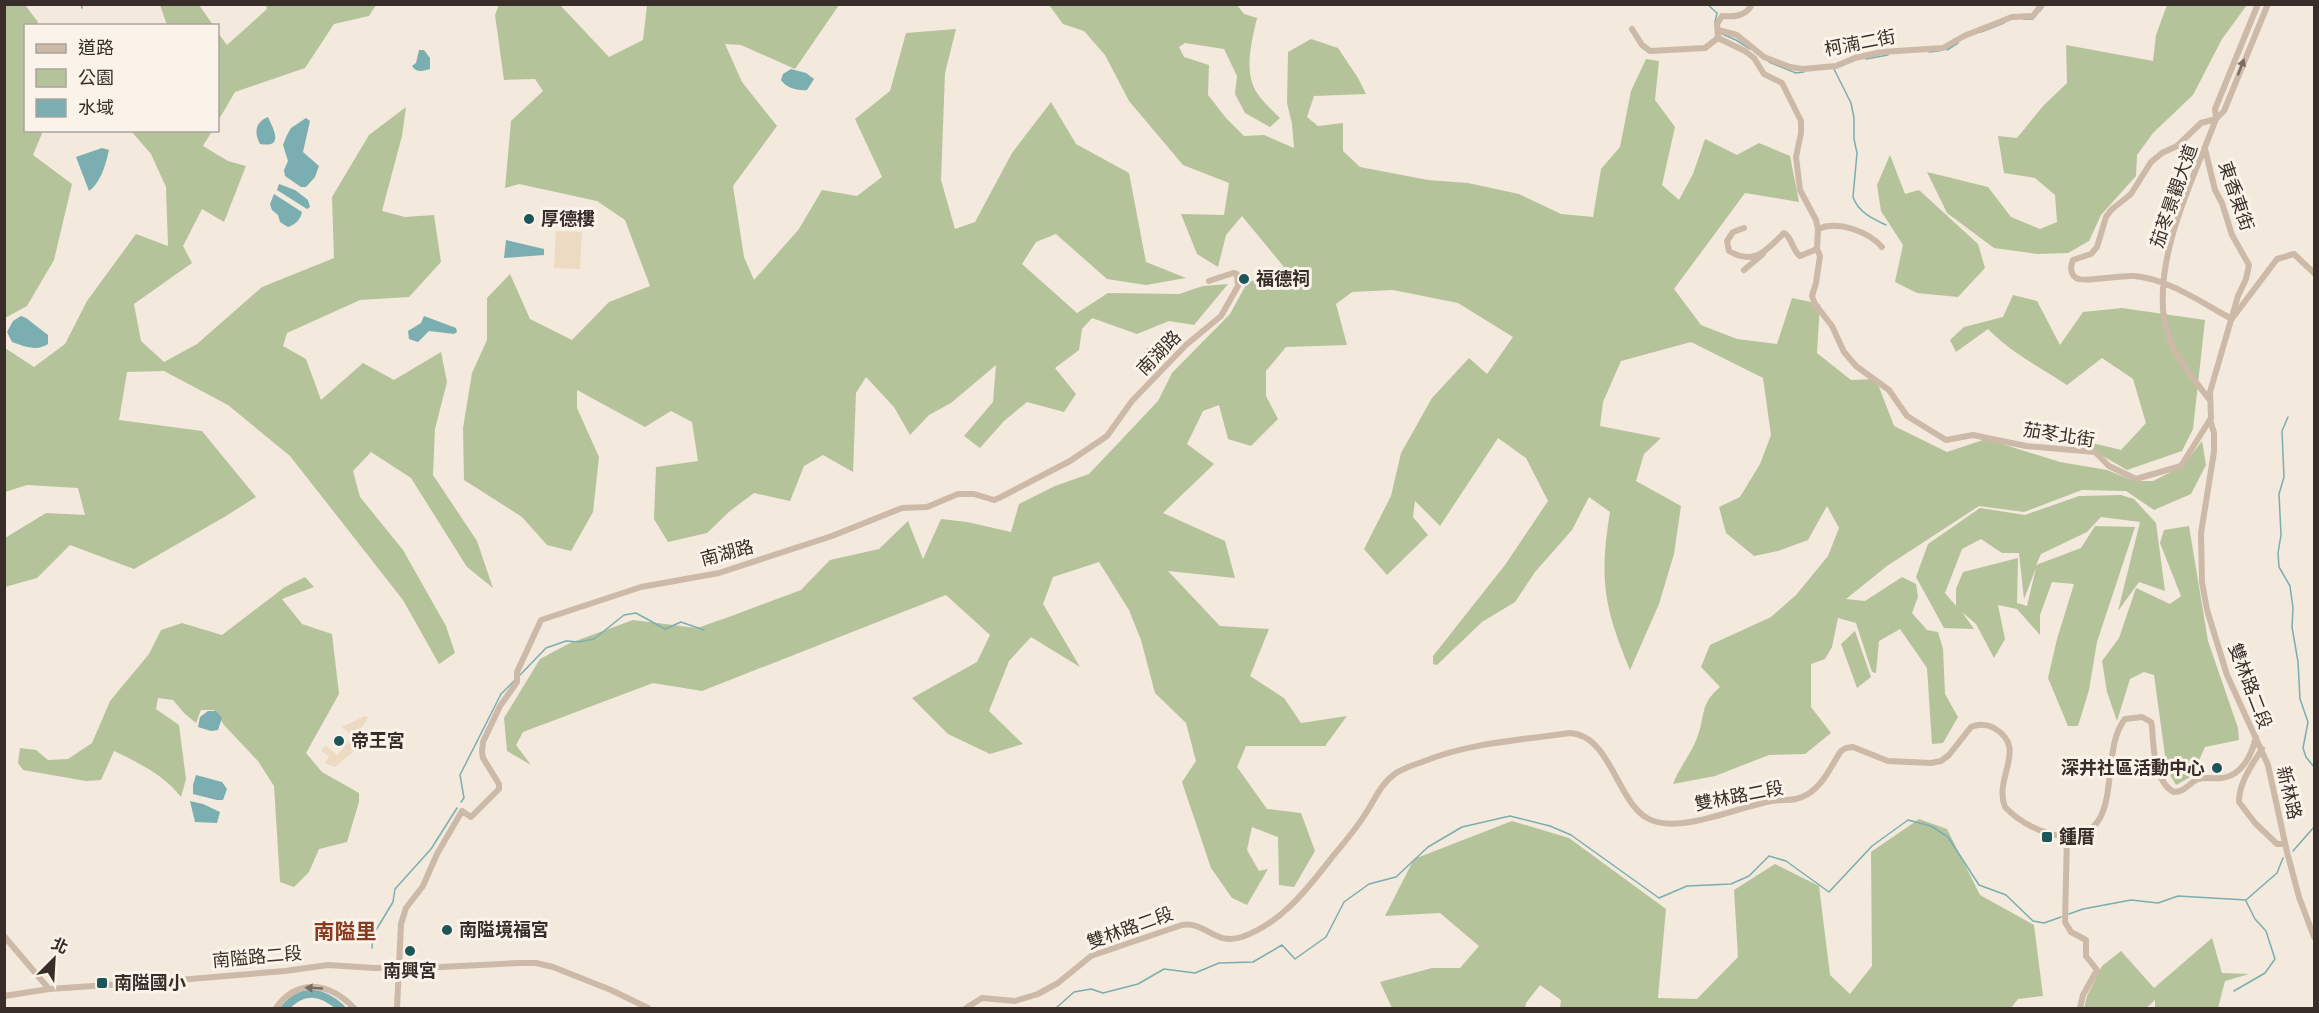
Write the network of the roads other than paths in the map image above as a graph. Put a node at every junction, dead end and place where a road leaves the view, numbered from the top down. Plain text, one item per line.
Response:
1 (1752, 4) edge
2 (2042, 4) edge
3 (2258, 4) edge
4 (2268, 4) edge
5 (1632, 29) dead end
6 (1718, 30) junction
7 (1718, 38) junction
8 (2216, 119) junction
9 (2205, 149) junction
10 (1744, 228) dead end
11 (1818, 229) junction
12 (1882, 247) dead end
13 (1817, 249) junction
14 (1763, 254) junction
15 (1744, 270) dead end
16 (2314, 273) edge
17 (1209, 281) dead end
18 (2163, 283) junction
19 (2232, 319) junction
20 (2209, 399) junction
21 (2210, 420) junction
22 (2256, 737) junction
23 (2262, 749) junction
24 (2067, 836) junction
25 (2285, 844) junction
26 (4, 936) edge
27 (2314, 938) edge
28 (400, 967) junction
29 (49, 988) junction
30 (4, 996) edge
31 (276, 1008) edge
32 (354, 1008) edge
33 (397, 1008) edge
34 (648, 1008) edge
35 (966, 1008) edge
36 (2080, 1008) edge

1 - 6 street
2 - 6 street, 柯湳二街
3 - 8 street, 茄苳景觀大道
8 -> 4 street, 茄苳景觀大道
5 - 7 street
6 - 7 street
7 - 11 street, 茄苳北街
8 - 9 street, 茄苳景觀大道
8 - 18 street
9 - 18 street, 茄苳景觀大道
9 - 19 street, 東香東街
10 - 14 street
11 - 12 street
11 - 13 street, 茄苳北街
13 - 14 street
13 - 21 street, 茄苳北街
14 - 15 street
16 - 19 street
17 - 28 street, 南湖路
18 - 19 street
18 - 20 street, 茄苳景觀大道
19 - 20 street
20 - 21 street
21 - 22 street, 雙林路二段
22 - 23 street, 新林路
22 - 24 street, 雙林路二段
23 - 25 street, 新林路
23 - 25 street, 新林路
24 - 35 street, 雙林路二段
24 - 36 street
25 - 27 street, 新林路
26 - 29 street
28 - 29 street, 南隘路二段
28 - 33 street, 南湖路
28 - 34 street, 南隘路二段
29 - 30 street, 南隘路二段
32 -> 31 street

